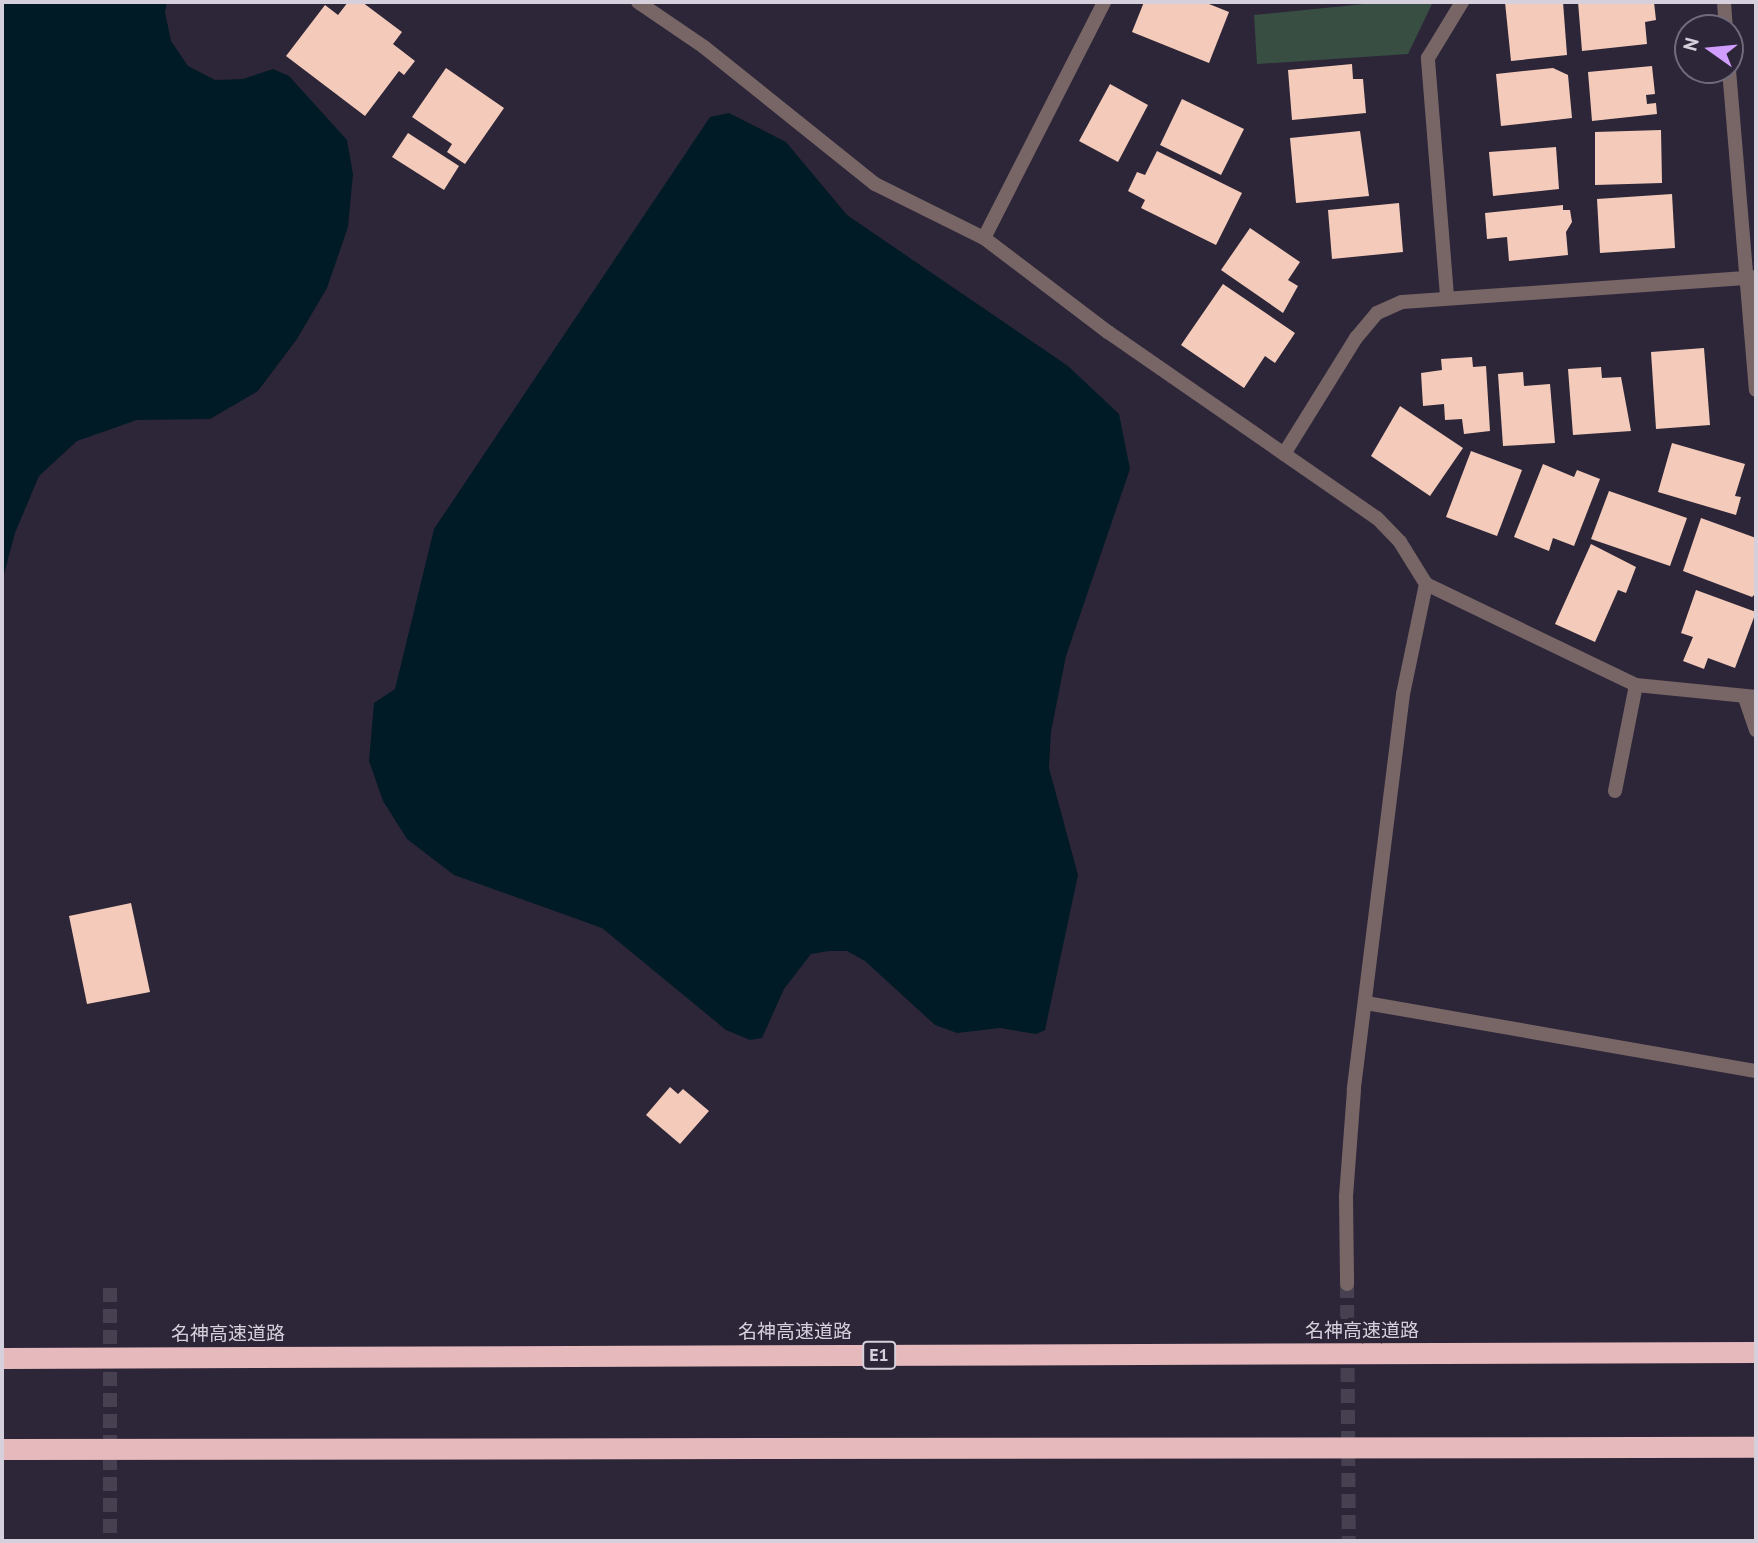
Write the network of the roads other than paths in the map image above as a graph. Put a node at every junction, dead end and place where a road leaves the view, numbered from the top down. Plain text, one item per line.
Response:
1 (639, 2) edge
2 (1104, 2) edge
3 (1462, 2) edge
4 (1731, 84) edge
5 (984, 238) junction
6 (1751, 277) edge
7 (1447, 296) junction
8 (1756, 390) edge
9 (1284, 454) junction
10 (1426, 584) junction
11 (1636, 685) junction
12 (1750, 698) edge
13 (1756, 730) edge
14 (1615, 791) dead end
15 (1366, 1003) junction
16 (1756, 1071) edge
17 (1347, 1284) tunnel mouth
18 (1756, 1352) edge
19 (2, 1358) edge
20 (1756, 1447) edge
21 (2, 1449) edge

1 - 5 street
2 - 5 street
3 - 7 street
4 - 6 street
5 - 9 street
6 - 7 street
6 - 8 street
7 - 9 street
9 - 10 street
10 - 11 street
10 - 15 street
11 - 12 street
11 - 14 street
12 - 13 street
15 - 16 street
15 - 17 street
18 - 19 highway, 名神高速道路 / E1
20 - 21 highway

